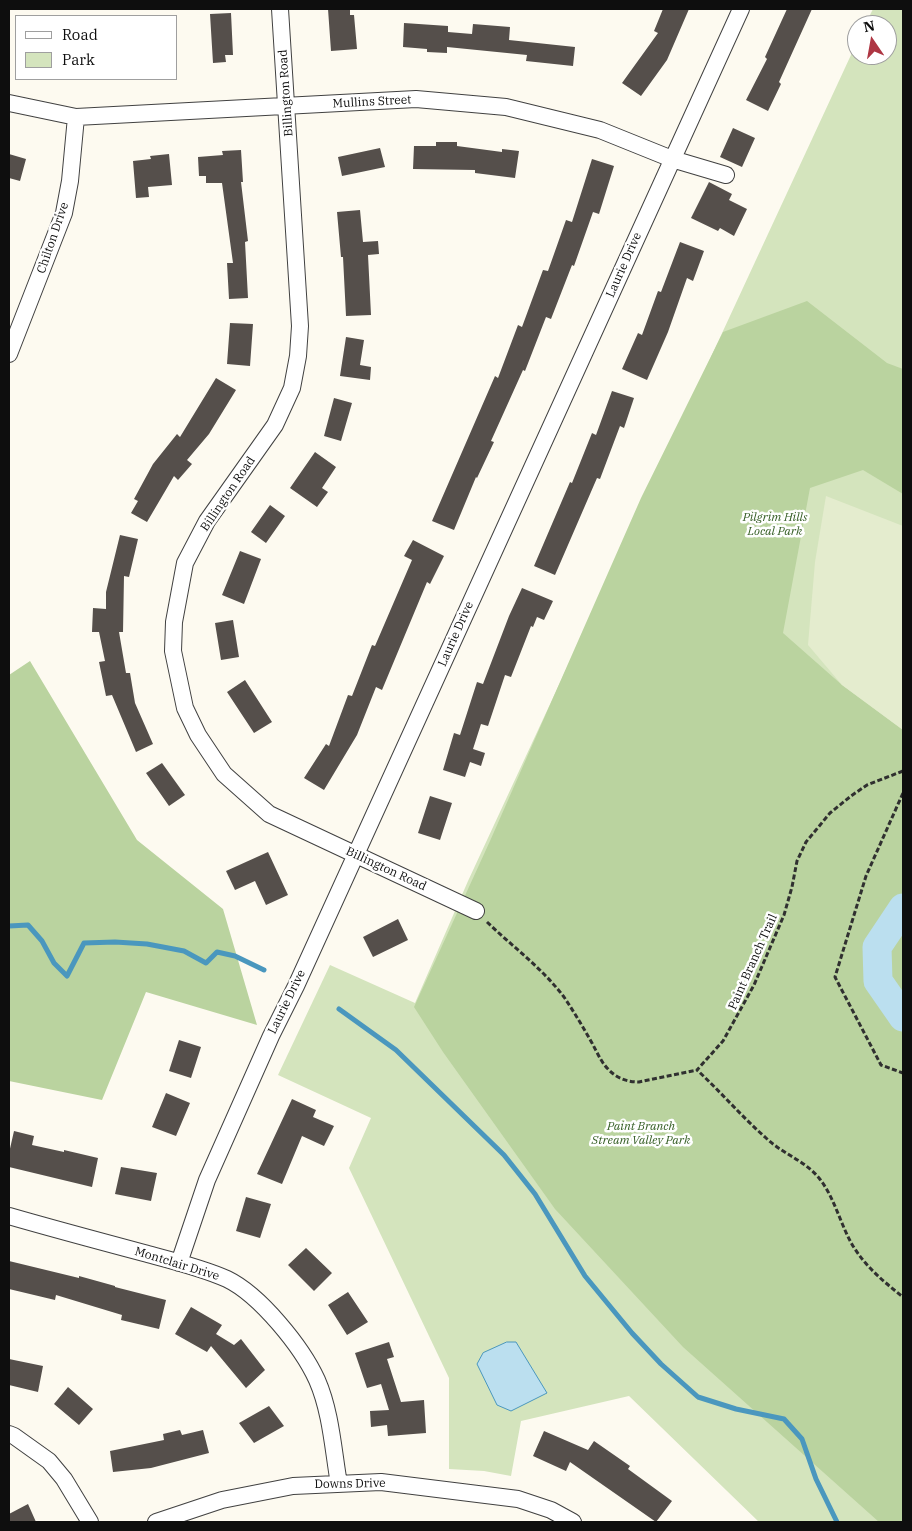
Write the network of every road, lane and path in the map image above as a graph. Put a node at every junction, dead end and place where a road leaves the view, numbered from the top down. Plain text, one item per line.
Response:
1 (280, 9) edge
2 (741, 9) edge
3 (9, 103) edge
4 (287, 107) junction
5 (76, 117) junction
6 (672, 159) junction
7 (726, 175) dead end
8 (9, 354) edge
9 (903, 771) edge
10 (903, 793) edge
11 (355, 855) junction
12 (476, 911) joint
13 (697, 1070) junction
14 (903, 1073) edge
15 (9, 1216) edge
16 (179, 1263) junction
17 (903, 1297) edge
18 (9, 1434) edge
19 (339, 1484) junction
20 (90, 1522) edge
21 (156, 1522) edge
22 (573, 1522) edge

1 - 4 street, Billington Road
2 - 6 street, Laurie Drive
3 - 5 street, Mullins Street
4 - 5 street, Mullins Street
4 - 6 street, Mullins Street
4 - 11 street, Billington Road
5 - 8 street, Chilton Drive
6 - 7 street, Mullins Street
6 - 11 street, Laurie Drive
9 - 13 path, Paint Branch Trail
10 - 14 path
11 - 12 street, Billington Road
11 - 16 street, Laurie Drive
12 - 13 path
13 - 17 path
15 - 16 street, Montclair Drive
16 - 19 street, Montclair Drive
18 - 20 street
19 - 21 street, Downs Drive
19 - 22 street, Downs Drive

